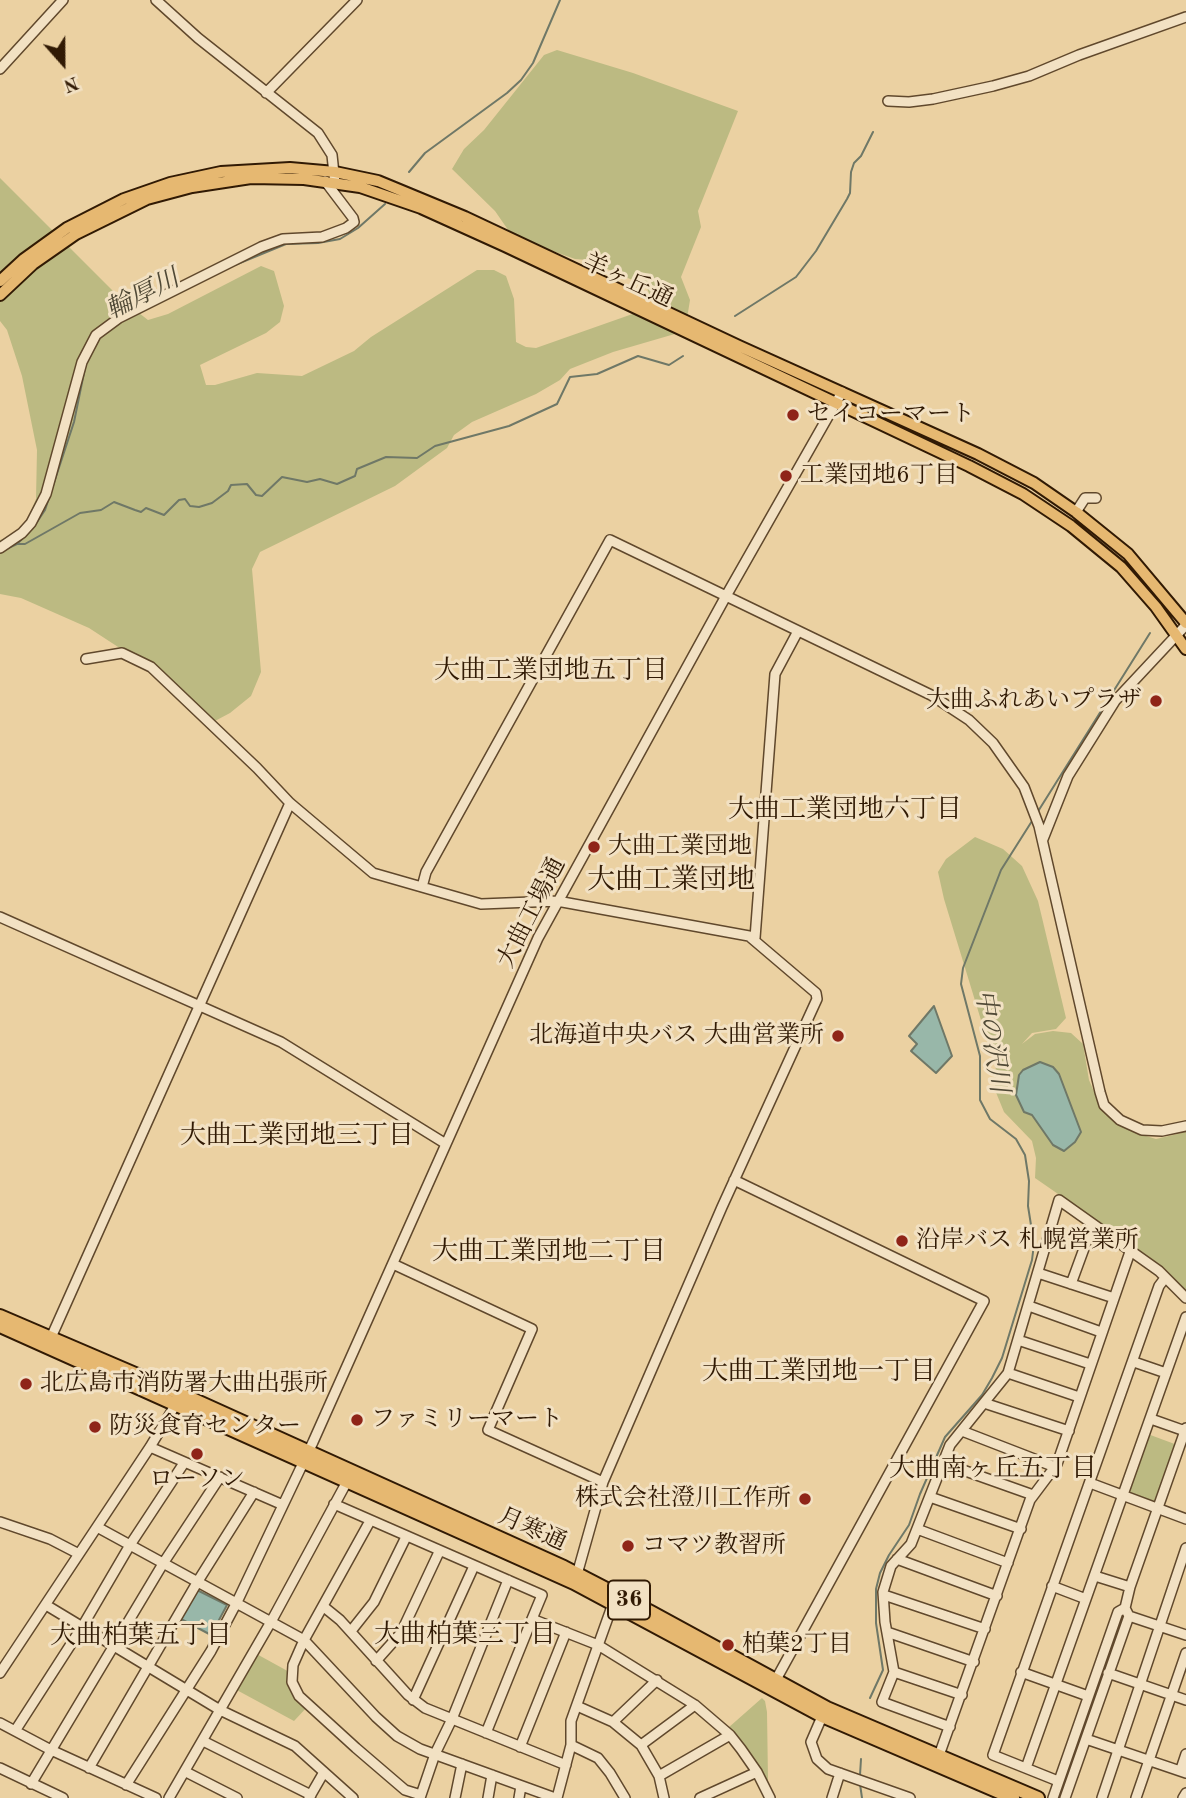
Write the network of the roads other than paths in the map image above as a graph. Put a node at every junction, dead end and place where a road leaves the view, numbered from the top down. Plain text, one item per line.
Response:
1 (63, 0) edge
2 (156, 0) edge
3 (356, 0) edge
4 (1186, 18) edge
5 (0, 69) edge
6 (266, 93) junction
7 (888, 102) dead end
8 (332, 179) junction
9 (0, 281) edge
10 (0, 295) edge
11 (842, 392) junction
12 (835, 404) junction
13 (1096, 498) dead end
14 (1076, 512) junction
15 (0, 547) edge
16 (726, 596) junction
17 (1186, 624) edge
18 (798, 631) junction
19 (1177, 634) junction
20 (1186, 649) edge
21 (86, 659) dead end
22 (290, 803) junction
23 (1043, 840) junction
24 (422, 887) junction
25 (557, 901) junction
26 (0, 917) edge
27 (755, 938) junction
28 (199, 1005) junction
29 (1186, 1126) edge
30 (446, 1144) junction
31 (734, 1180) junction
32 (1093, 1224) junction
33 (1130, 1249) junction
34 (393, 1264) junction
35 (1038, 1273) junction
36 (1165, 1278) junction
37 (1071, 1284) junction
38 (1114, 1297) junction
39 (1186, 1298) edge
40 (1029, 1306) junction
41 (0, 1316) edge
42 (1186, 1317) edge
43 (0, 1326) edge
44 (1101, 1332) junction
45 (1018, 1340) junction
46 (49, 1342) junction
47 (1134, 1362) junction
48 (1090, 1364) junction
49 (1008, 1373) junction
50 (1166, 1373) junction
51 (1079, 1397) junction
52 (179, 1399) junction
53 (985, 1403) junction
54 (1151, 1419) junction
55 (1069, 1430) junction
56 (1185, 1430) edge
57 (962, 1431) junction
58 (150, 1447) junction
59 (306, 1457) junction
60 (184, 1463) junction
61 (943, 1463) junction
62 (1055, 1467) junction
63 (350, 1476) junction
64 (220, 1477) junction
65 (603, 1482) junction
66 (1090, 1483) junction
67 (254, 1492) junction
68 (1033, 1495) junction
69 (930, 1496) junction
70 (1124, 1496) junction
71 (334, 1504) junction
72 (283, 1505) junction
73 (1158, 1508) junction
74 (1186, 1519) edge
75 (370, 1521) junction
76 (0, 1522) edge
77 (97, 1527) junction
78 (917, 1529) junction
79 (1021, 1529) junction
80 (406, 1537) junction
81 (130, 1545) junction
82 (1186, 1548) edge
83 (439, 1552) junction
84 (79, 1555) junction
85 (897, 1559) junction
86 (164, 1562) junction
87 (1008, 1563) junction
88 (474, 1566) junction
89 (1095, 1576) junction
90 (576, 1578) junction
91 (508, 1580) junction
92 (198, 1581) junction
93 (1052, 1587) junction
94 (1130, 1587) junction
95 (884, 1595) junction
96 (997, 1596) junction
97 (615, 1598) junction
98 (1086, 1599) junction
99 (237, 1602) junction
100 (46, 1605) junction
101 (324, 1606) junction
102 (1127, 1612) junction
103 (532, 1619) junction
104 (272, 1620) junction
105 (1161, 1626) junction
106 (82, 1627) junction
107 (985, 1629) junction
108 (351, 1631) junction
109 (566, 1632) junction
110 (887, 1632) junction
111 (1186, 1635) edge
112 (304, 1640) junction
113 (598, 1645) junction
114 (115, 1647) junction
115 (1186, 1653) edge
116 (4, 1660) edge
117 (376, 1661) junction
118 (974, 1661) junction
119 (148, 1667) junction
120 (894, 1672) junction
121 (1021, 1672) junction
122 (1108, 1673) junction
123 (0, 1674) edge
124 (657, 1681) junction
125 (1140, 1684) junction
126 (773, 1685) junction
127 (1055, 1685) junction
128 (186, 1690) junction
129 (962, 1695) junction
130 (1171, 1695) junction
131 (1088, 1696) junction
132 (414, 1700) junction
133 (1186, 1700) edge
134 (695, 1705) junction
135 (577, 1706) junction
136 (220, 1710) junction
137 (825, 1712) junction
138 (452, 1719) junction
139 (613, 1722) junction
140 (0, 1723) edge
141 (950, 1727) junction
142 (15, 1731) junction
143 (486, 1733) junction
144 (730, 1735) junction
145 (1086, 1739) junction
146 (203, 1741) junction
147 (571, 1745) junction
148 (641, 1745) junction
149 (520, 1747) junction
150 (1119, 1749) junction
151 (51, 1750) junction
152 (435, 1754) junction
153 (1186, 1754) edge
154 (1150, 1760) junction
155 (937, 1761) junction
156 (463, 1764) junction
157 (566, 1765) junction
158 (0, 1768) edge
159 (89, 1768) junction
160 (1026, 1768) junction
161 (1183, 1771) edge
162 (186, 1772) junction
163 (324, 1772) junction
164 (757, 1772) junction
165 (843, 1775) junction
166 (492, 1776) junction
167 (659, 1776) junction
168 (1058, 1781) junction
169 (31, 1784) junction
170 (126, 1785) junction
171 (521, 1786) junction
172 (1186, 1793) edge
173 (310, 1797) edge
174 (351, 1797) edge
175 (420, 1797) edge
176 (63, 1798) edge
177 (156, 1798) edge
178 (169, 1798) edge
179 (237, 1798) edge
180 (455, 1798) edge
181 (488, 1798) edge
182 (519, 1798) edge
183 (556, 1798) edge
184 (625, 1798) edge
185 (664, 1798) edge
186 (699, 1798) edge
187 (770, 1798) edge
188 (832, 1798) edge
189 (910, 1798) edge
190 (1013, 1798) edge
191 (1038, 1798) edge
192 (1053, 1798) edge
193 (1065, 1798) edge
194 (1102, 1798) edge
195 (1136, 1798) edge
196 (1183, 1798) edge

1 - 5 street
2 - 6 street
3 - 6 street
4 - 7 street
6 - 8 street
8 - 9 main road, 羊ヶ丘通
8 - 10 main road, 羊ヶ丘通
8 - 11 main road, 羊ヶ丘通
8 - 12 main road, 羊ヶ丘通
8 - 15 street
11 - 12 street, 大曲工場通
11 - 14 main road, 羊ヶ丘通
12 - 16 street, 大曲工場通
12 - 19 main road, 羊ヶ丘通
13 - 14 street
14 - 17 main road, 羊ヶ丘通
16 - 18 street
16 - 24 street
16 - 25 street, 大曲工場通
17 - 19 street
18 - 23 street
18 - 27 street
19 - 20 main road, 羊ヶ丘通
19 - 23 street
21 - 22 street
22 - 24 street
22 - 28 street
23 - 29 street
24 - 25 street
25 - 27 street
25 - 30 street, 大曲工場通
26 - 28 street
27 - 31 street
28 - 30 street
28 - 46 street
30 - 34 street, 大曲工場通
31 - 65 street
31 - 126 street
32 - 33 street
32 - 35 street
32 - 37 street
33 - 36 street
33 - 38 street
34 - 59 street, 大曲工場通
34 - 65 street
35 - 37 street
35 - 40 street
36 - 39 street
36 - 47 street
37 - 38 street
38 - 44 street
40 - 44 street
40 - 45 street
41 - 46 highway, 月寒通 / 36
42 - 50 street
43 - 46 highway, 月寒通 / 36
44 - 48 street
45 - 48 street
45 - 49 street
46 - 52 highway, 月寒通 / 36
47 - 50 street
47 - 66 street
48 - 51 street
49 - 51 street
49 - 53 street
50 - 54 street
51 - 55 street
52 - 58 street
52 - 59 highway, 月寒通 / 36
53 - 55 street
53 - 57 street
54 - 56 street
54 - 70 street
55 - 62 street
56 - 73 street
57 - 61 street
57 - 62 street
58 - 60 street
58 - 77 street
59 - 63 highway, 月寒通 / 36
59 - 72 street, 大曲工場通
60 - 64 street
60 - 81 street
61 - 68 street
61 - 69 street
62 - 68 street
63 - 71 street
63 - 90 highway, 月寒通 / 36
64 - 67 street
64 - 86 street
65 - 90 street
66 - 70 street
66 - 93 street
67 - 72 street
67 - 92 street
68 - 79 street
69 - 78 street
69 - 79 street
70 - 73 street
70 - 89 street
71 - 75 street
71 - 104 street
72 - 99 street, 大曲工場通
73 - 74 street
73 - 94 street
75 - 80 street
75 - 101 street
76 - 84 street
77 - 81 street
77 - 84 street
78 - 85 street
78 - 87 street
79 - 87 street
80 - 83 street
80 - 108 street
81 - 86 street
81 - 106 street
82 - 105 street
83 - 88 street
83 - 117 street
84 - 100 street
85 - 95 street
85 - 96 street
86 - 92 street
86 - 114 street
87 - 96 street
88 - 91 street
88 - 132 street
89 - 94 street
89 - 98 street
90 - 97 highway, 月寒通 / 36
91 - 103 street
91 - 138 street
92 - 99 street
92 - 119 street
93 - 98 street
93 - 121 street
94 - 102 street
95 - 107 street
95 - 110 street
96 - 107 street
97 - 113 street
97 - 126 highway, 月寒通 / 36
98 - 127 street
99 - 104 street
99 - 128 street, 大曲工場通
100 - 106 street
100 - 116 street
101 - 108 street
101 - 112 street
102 - 105 street
102 - 122 street
102 - 131 street
103 - 109 street
103 - 143 street
104 - 112 street
104 - 136 street
105 - 111 street
105 - 125 street
106 - 114 street
106 - 142 street
107 - 118 street
108 - 117 street
109 - 113 street
109 - 149 street
110 - 118 street
110 - 120 street
112 - 152 street
112 - 175 street
113 - 124 street
113 - 135 street
114 - 119 street
114 - 151 street
115 - 130 street
116 - 123 street
117 - 132 street
118 - 129 street
119 - 128 street
119 - 159 street
120 - 129 street
120 - 141 street
121 - 127 street
121 - 160 street
122 - 125 street
122 - 145 street
124 - 134 street
124 - 139 street
125 - 130 street
125 - 150 street
126 - 137 highway, 月寒通 / 36
127 - 131 street
127 - 160 street
128 - 136 street
128 - 170 street, 大曲工場通
129 - 141 street
130 - 133 street
130 - 154 street
131 - 168 street
132 - 138 street
134 - 144 street
134 - 148 street
135 - 139 street
135 - 147 street
136 - 146 street
136 - 163 street
137 - 155 highway, 月寒通 / 36
137 - 165 street
138 - 143 street
138 - 152 street
139 - 148 street
140 - 142 street
141 - 155 street
142 - 151 street
143 - 149 street
144 - 164 street
144 - 167 street
145 - 150 street
145 - 193 street
146 - 162 street
146 - 173 street
147 - 157 street
147 - 184 street
148 - 167 street
149 - 157 street
150 - 154 street
150 - 194 street
151 - 159 street
151 - 169 street
152 - 156 street
152 - 175 street
153 - 161 street
154 - 161 street
154 - 195 street
155 - 190 highway, 月寒通 / 36
155 - 191 highway, 月寒通 / 36
156 - 166 street
156 - 180 street
157 - 183 street
158 - 169 street
159 - 170 street
160 - 168 street
162 - 178 street
162 - 179 street
163 - 173 street
163 - 174 street
164 - 186 street
164 - 187 street
165 - 188 street
165 - 189 street
166 - 171 street
166 - 181 street
167 - 185 street
168 - 192 street
169 - 176 street
170 - 177 street
171 - 182 street
171 - 183 street
172 - 196 street

